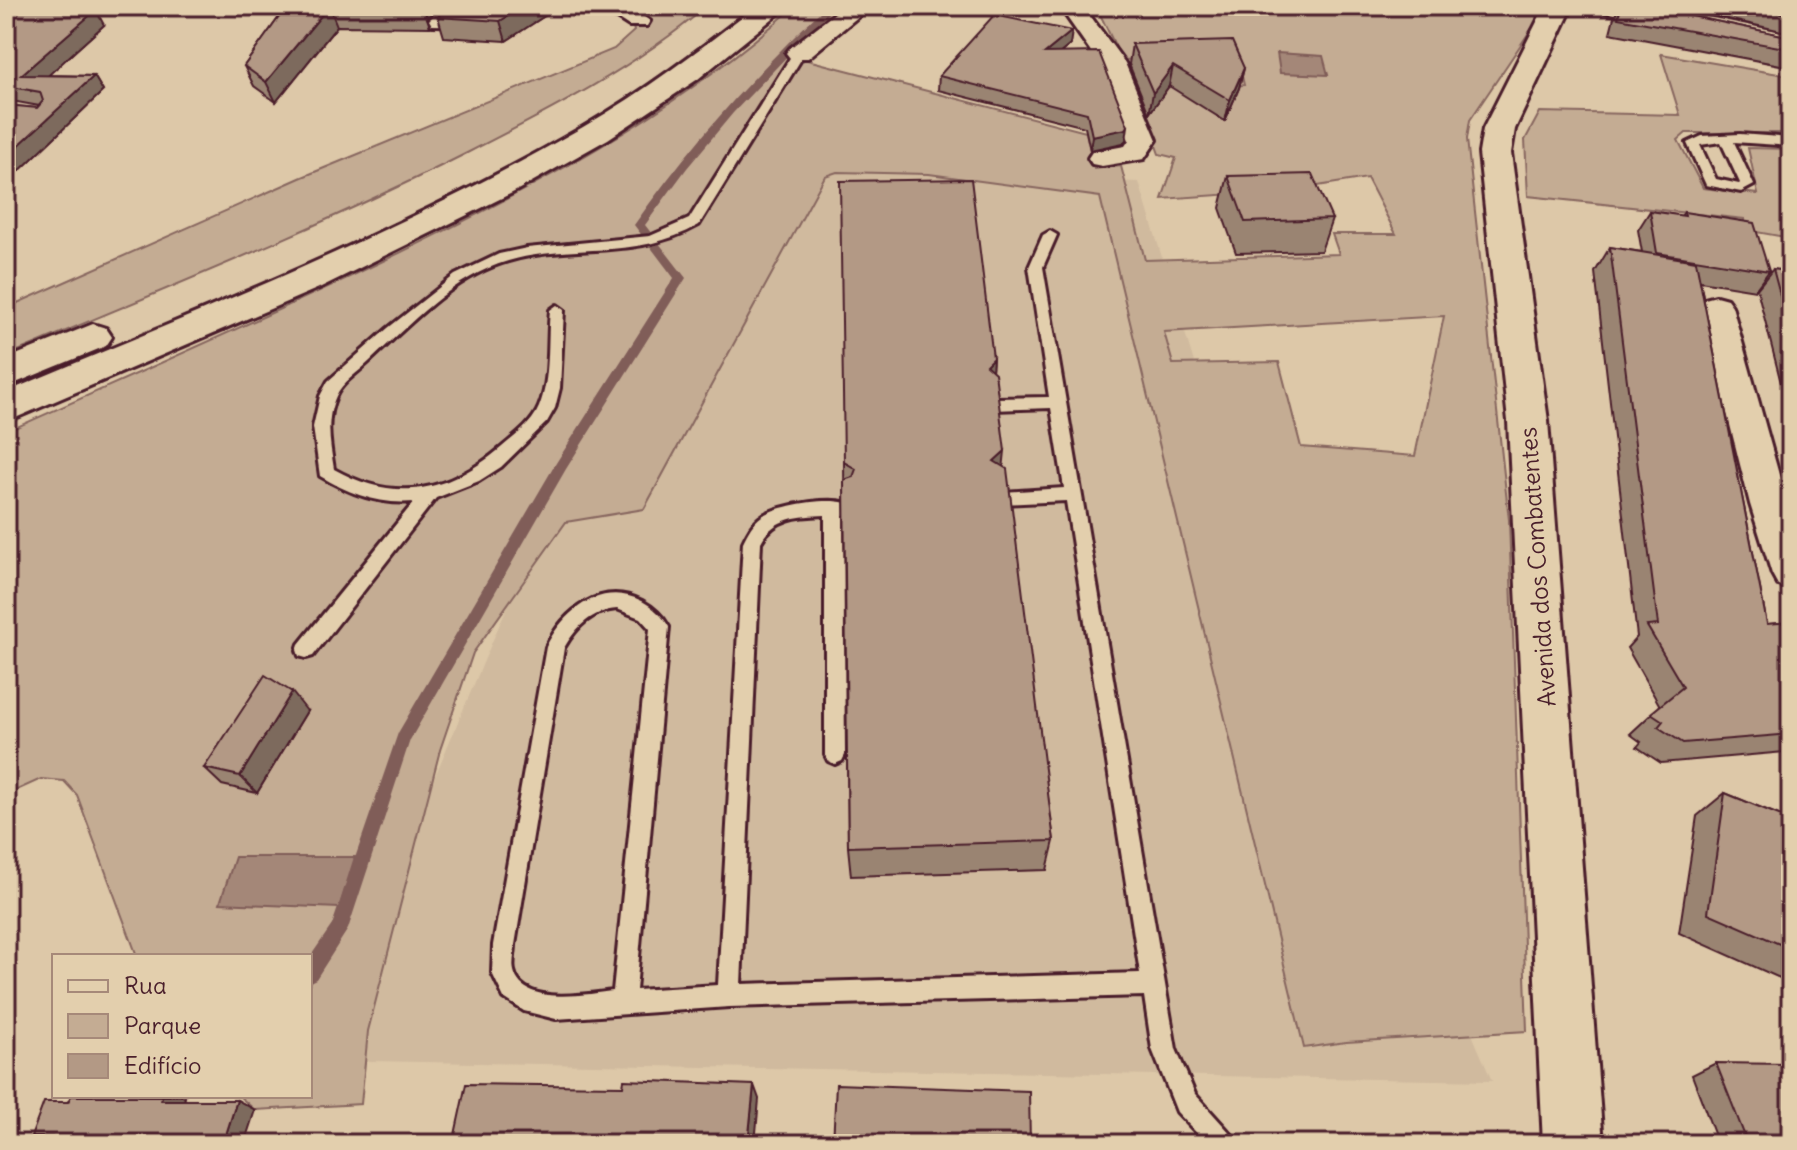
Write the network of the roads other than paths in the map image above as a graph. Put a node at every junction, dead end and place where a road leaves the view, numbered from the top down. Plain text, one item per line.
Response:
1 (464, 6) edge
2 (497, 6) edge
3 (610, 6) edge
4 (732, 6) edge
5 (774, 6) edge
6 (859, 6) edge
7 (1071, 6) edge
8 (1559, 6) edge
9 (1614, 6) edge
10 (638, 21) dead end
11 (1791, 43) edge
12 (799, 53) joint
13 (1727, 140) dead end
14 (1791, 142) edge
15 (1102, 158) dead end
16 (1050, 235) dead end
17 (1716, 306) dead end
18 (557, 310) dead end
19 (6, 374) edge
20 (1058, 402) junction
21 (994, 404) edge
22 (6, 408) edge
23 (1074, 494) junction
24 (429, 495) junction
25 (1002, 498) edge
26 (1791, 574) edge
27 (306, 650) dead end
28 (835, 755) dead end
29 (1154, 984) junction
30 (729, 996) junction
31 (623, 1002) junction
32 (1564, 1140) edge
33 (1223, 1144) edge

1 - 2 street
3 - 10 street
4 - 19 main road
5 - 22 main road
6 - 12 street
7 - 15 street
8 - 32 main road, Avenida dos Combatentes
9 - 11 main road
12 - 24 lane
13 - 14 lane
16 - 20 lane
17 - 26 street
18 - 24 lane
20 - 21 lane
20 - 23 lane
23 - 25 lane
23 - 29 lane
24 - 27 lane
28 - 30 lane
29 - 30 lane
29 - 33 lane
30 - 31 lane
31 - 31 lane

